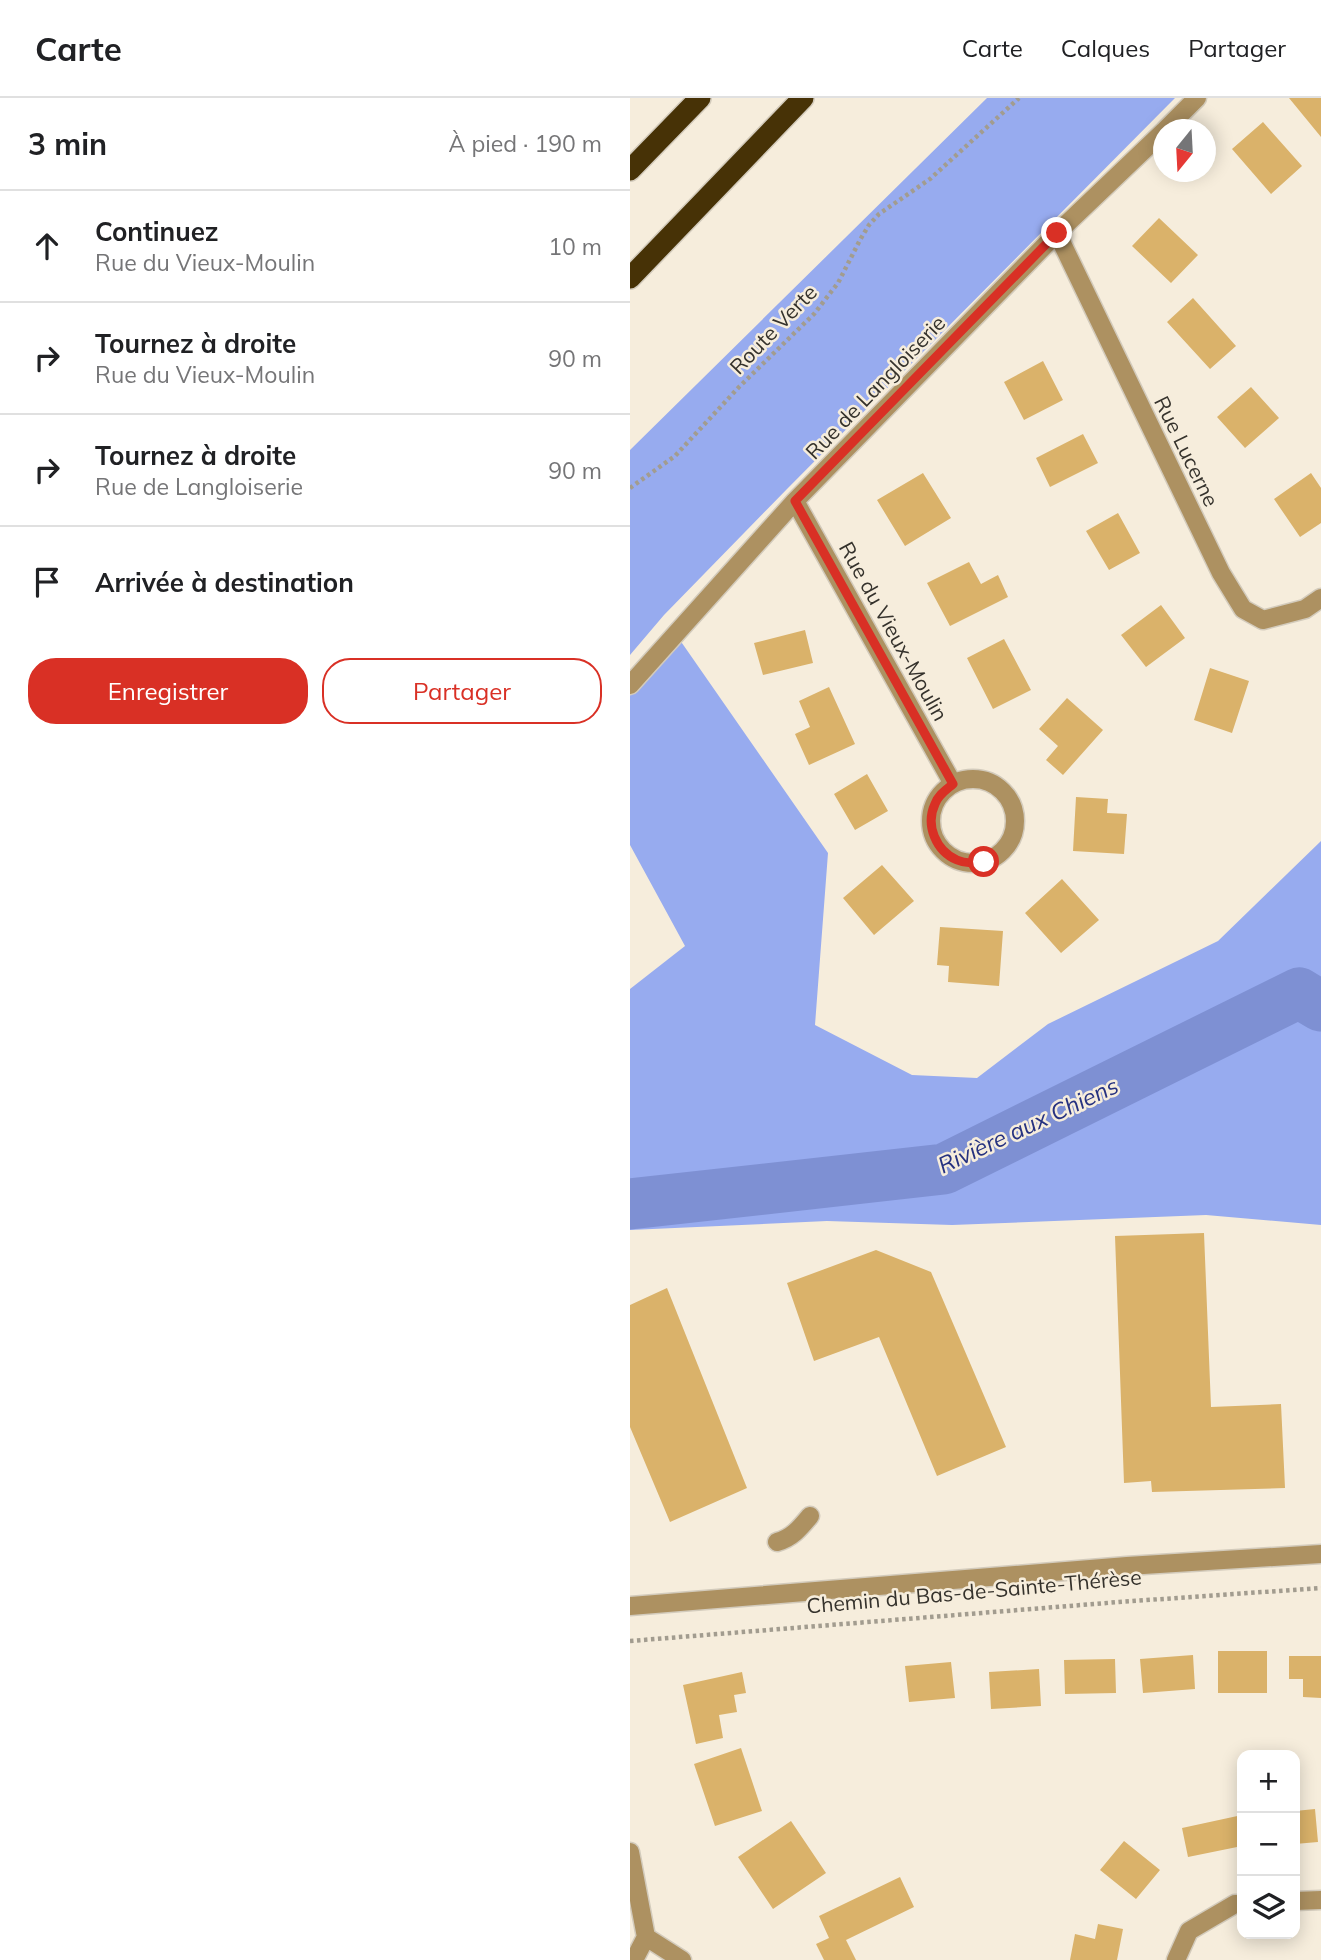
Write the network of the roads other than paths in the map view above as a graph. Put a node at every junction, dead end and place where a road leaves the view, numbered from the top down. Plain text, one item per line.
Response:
1 (700, 98) edge
2 (803, 98) edge
3 (1197, 98) edge
4 (1175, 119) edge
5 (1153, 141) edge
6 (630, 170) edge
7 (1057, 233) junction
8 (630, 278) edge
9 (795, 501) junction
10 (1321, 598) edge
11 (630, 685) edge
12 (953, 784) junction
13 (810, 1516) dead end
14 (777, 1542) dead end
15 (1321, 1554) edge
16 (630, 1606) edge
17 (630, 1852) edge
18 (1321, 1899) edge
19 (1300, 1901) edge
20 (1237, 1904) edge
21 (646, 1937) junction
22 (634, 1960) edge
23 (682, 1960) edge
24 (1176, 1960) edge

1 - 6 highway
2 - 8 highway
3 - 4 street, Rue de Langloiserie
5 - 7 street, Rue de Langloiserie
7 - 9 street, Rue de Langloiserie
7 - 10 street, Rue Lucerne
9 - 11 street, Rue de Langloiserie
9 - 12 street, Rue du Vieux-Moulin
12 - 12 street
13 - 14 street
15 - 16 street, Chemin du Bas-de-Sainte-Thérèse
17 - 21 street
18 - 19 street
20 - 24 street
21 - 22 street
21 - 23 street

